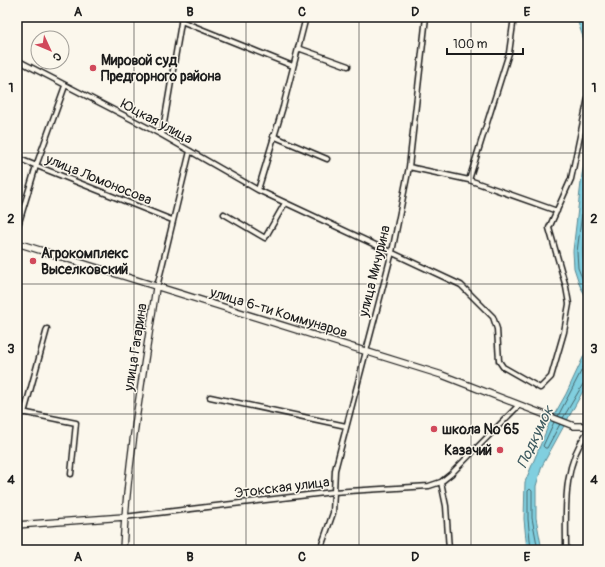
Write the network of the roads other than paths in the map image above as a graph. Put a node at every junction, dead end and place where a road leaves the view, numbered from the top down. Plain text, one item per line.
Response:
1 (306, 17) edge
2 (426, 17) edge
3 (514, 17) edge
4 (181, 19) edge
5 (298, 48) junction
6 (17, 60) edge
7 (293, 66) junction
8 (348, 66) dead end
9 (65, 86) junction
10 (588, 98) edge
11 (162, 135) junction
12 (273, 136) junction
13 (190, 151) junction
14 (17, 158) edge
15 (327, 159) dead end
16 (36, 166) junction
17 (409, 167) junction
18 (469, 180) junction
19 (258, 190) junction
20 (285, 203) junction
21 (557, 211) junction
22 (224, 214) dead end
23 (172, 220) junction
24 (17, 230) edge
25 (17, 243) edge
26 (392, 252) junction
27 (156, 288) junction
28 (47, 329) dead end
29 (366, 350) junction
30 (210, 397) dead end
31 (519, 405) junction
32 (17, 411) edge
33 (24, 413) junction
34 (346, 426) junction
35 (588, 426) edge
36 (588, 431) edge
37 (71, 474) dead end
38 (441, 482) junction
39 (334, 492) junction
40 (124, 517) junction
41 (17, 526) edge
42 (123, 550) edge
43 (320, 550) edge
44 (449, 550) edge
45 (566, 550) edge

1 - 5 street
2 - 17 street, улица Мичурина
3 - 18 street
4 - 7 street
4 - 11 street
5 - 7 street
5 - 8 street
6 - 9 street, Юцкая улица
7 - 12 street
9 - 11 street, Юцкая улица
9 - 16 street
10 - 21 street
11 - 13 street, Юцкая улица
12 - 15 street
12 - 19 street
13 - 19 street, Юцкая улица
13 - 23 street, улица Гагарина
14 - 16 street, улица Ломоносова
16 - 23 street, улица Ломоносова
16 - 24 street
17 - 18 street
17 - 26 street, улица Мичурина
18 - 21 street
19 - 20 street, Юцкая улица
20 - 22 street
20 - 26 street, Юцкая улица
21 - 26 street, Юцкая улица
23 - 27 street, улица Гагарина
25 - 27 main road, улица 6-ти Коммунаров
26 - 29 street, улица Мичурина
27 - 29 main road, улица 6-ти Коммунаров
27 - 40 main road, улица Гагарина
28 - 33 street
29 - 31 main road, улица 6-ти Коммунаров
29 - 34 street, улица Мичурина
30 - 34 street
31 - 35 main road, улица 6-ти Коммунаров
31 - 38 street, Этокская улица
32 - 33 street
33 - 37 street
34 - 39 street, улица Мичурина
36 - 45 street
38 - 39 street, Этокская улица
38 - 44 street
39 - 40 street, Этокская улица
39 - 43 street, улица Мичурина
40 - 41 main road, Этокская улица
40 - 42 main road, улица Гагарина

